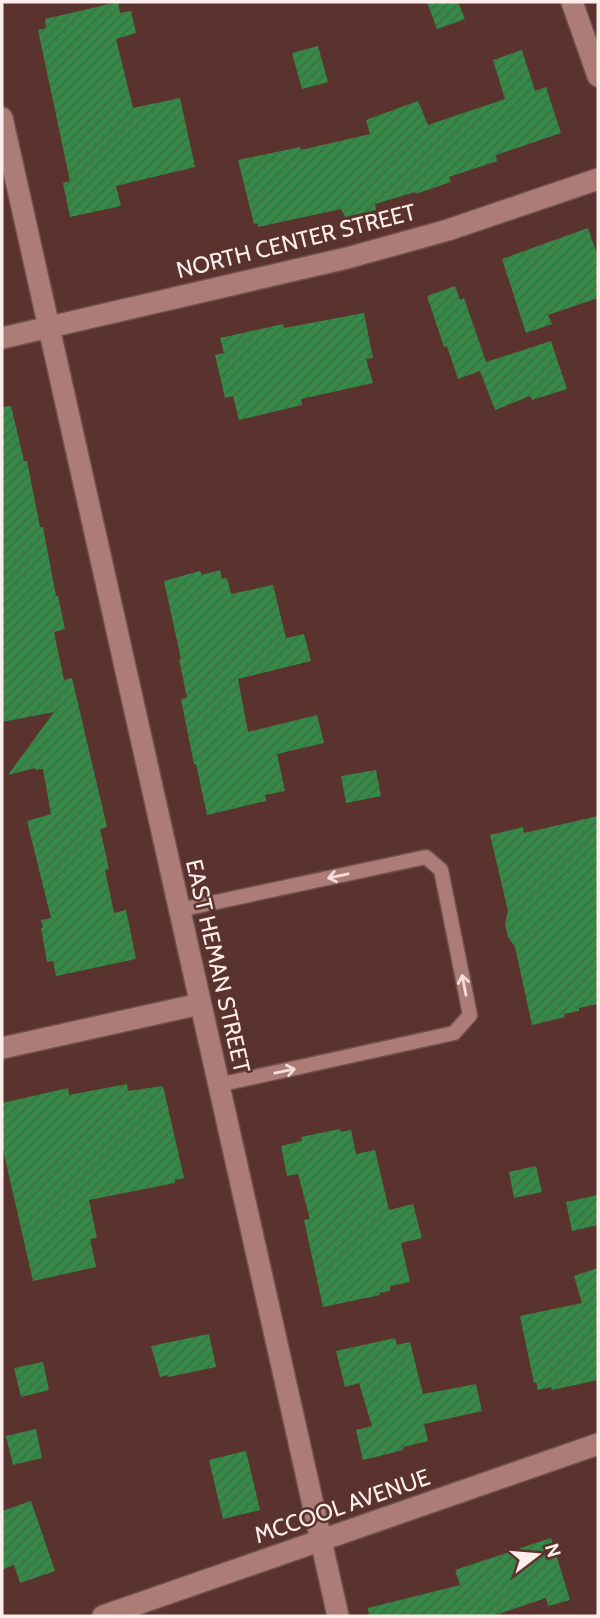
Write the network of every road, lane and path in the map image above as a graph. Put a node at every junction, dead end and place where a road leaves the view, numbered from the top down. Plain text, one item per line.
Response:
1 (572, 2) edge
2 (598, 76) edge
3 (2, 118) edge
4 (598, 179) edge
5 (47, 327) junction
6 (2, 338) edge
7 (179, 910) junction
8 (200, 1004) junction
9 (2, 1048) edge
10 (218, 1085) junction
11 (598, 1444) edge
12 (321, 1541) junction
13 (103, 1616) edge
14 (338, 1616) edge

1 - 2 street
3 - 5 street, EAST HEMAN STREET
4 - 5 street, NORTH CENTER STREET
5 - 6 street, NORTH CENTER STREET
5 - 7 street, EAST HEMAN STREET
7 - 8 street, EAST HEMAN STREET
10 -> 7 lane
8 - 9 street
8 - 10 street, EAST HEMAN STREET
10 - 12 street, EAST HEMAN STREET
11 - 12 street, MCCOOL AVENUE
12 - 13 street, MCCOOL AVENUE
12 - 14 street, EAST HEMAN STREET

